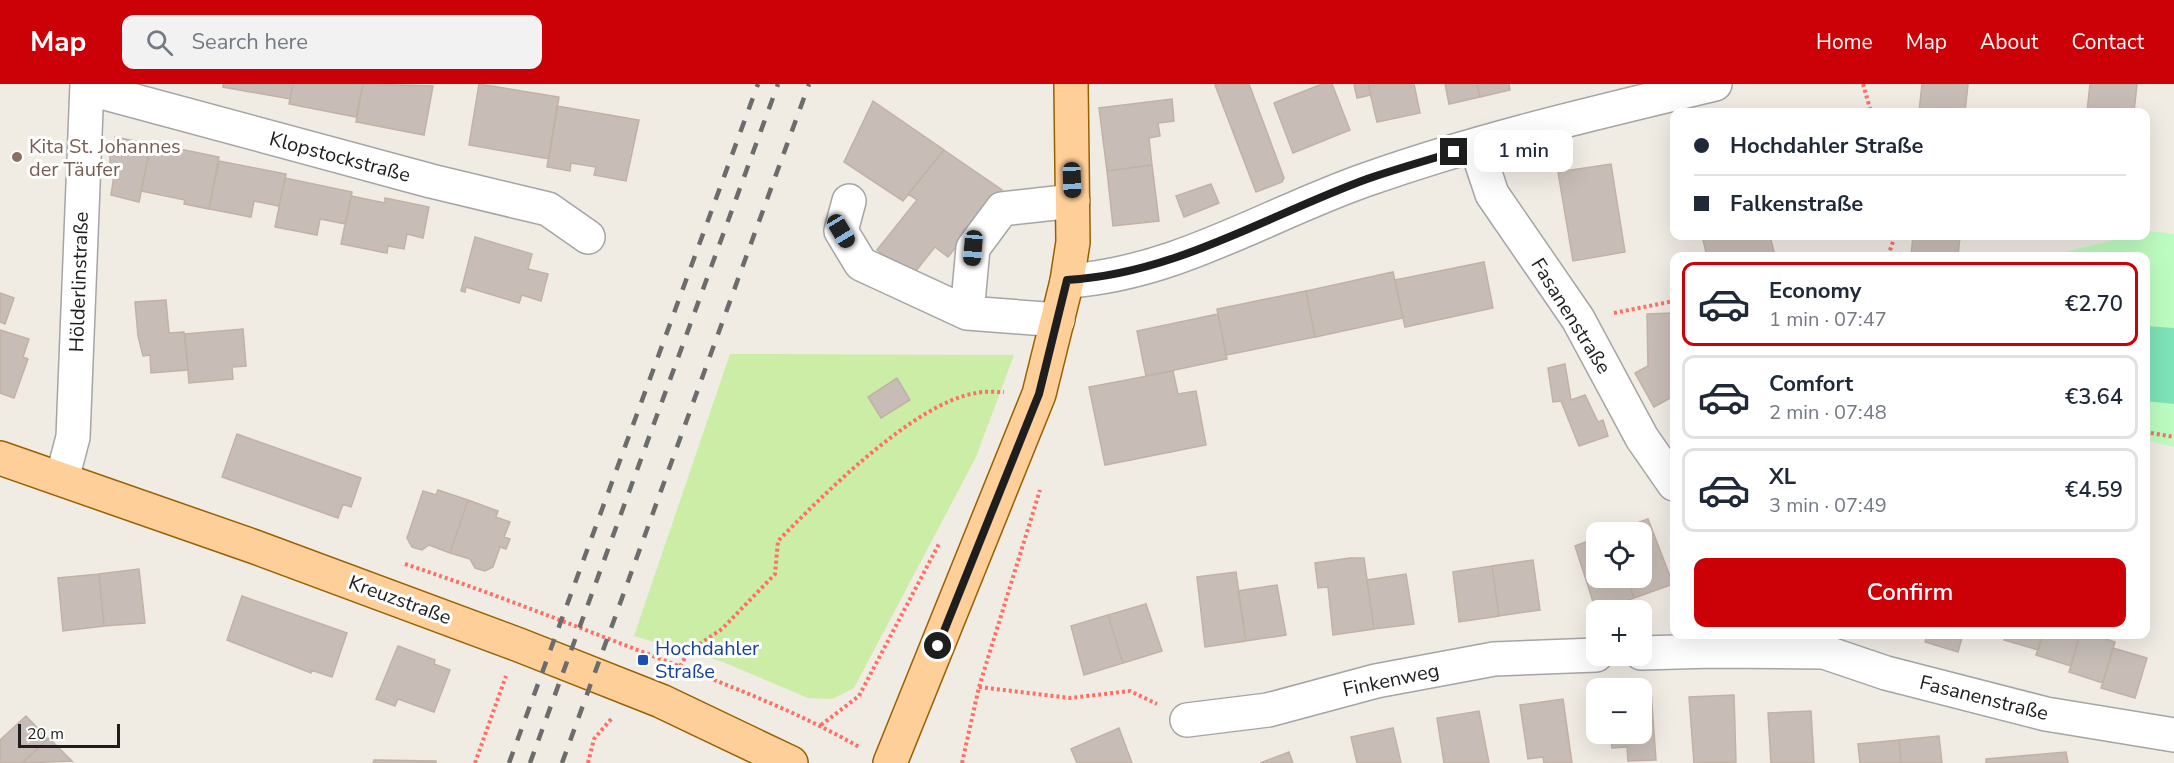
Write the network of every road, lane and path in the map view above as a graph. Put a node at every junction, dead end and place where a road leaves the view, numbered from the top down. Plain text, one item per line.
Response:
1 (1071, 84) edge
2 (1715, 84) edge
3 (1863, 84) edge
4 (87, 86) edge
5 (1607, 96) edge
6 (1870, 108) edge
7 (1476, 146) junction
8 (849, 201) dead end
9 (1073, 201) junction
10 (588, 237) dead end
11 (1067, 280) junction
12 (1670, 302) edge
13 (967, 313) junction
14 (1058, 320) junction
15 (1578, 320) junction
16 (1039, 394) junction
17 (2150, 433) edge
18 (2174, 437) edge
19 (0, 458) edge
20 (1670, 478) edge
21 (62, 479) junction
22 (945, 532) dead end
23 (1716, 643) edge
24 (1814, 643) edge
25 (1652, 652) edge
26 (1586, 655) edge
27 (680, 666) dead end
28 (508, 670) dead end
29 (617, 713) dead end
30 (1187, 720) joint
31 (2174, 735) edge
32 (879, 758) edge
33 (476, 763) edge
34 (588, 763) edge
35 (790, 763) edge
36 (962, 763) edge

1 - 9 main road
2 - 5 street
3 - 6 path
4 - 10 street, Klopstockstraße
4 - 21 street, Hölderlinstraße
5 - 7 street
7 - 11 street
7 - 15 street, Fasanenstraße
8 - 13 street
9 - 11 main road
9 - 13 street
11 - 14 main road
12 - 15 path
13 - 14 street
14 - 16 main road
15 - 20 street, Fasanenstraße
16 - 27 path
16 - 32 main road
17 - 18 path
19 - 21 main road, Kreuzstraße
21 - 35 main road, Kreuzstraße
22 - 32 path
23 - 24 street
23 - 25 street
24 - 31 street, Fasanenstraße
26 - 30 street, Finkenweg
28 - 33 path
29 - 34 path
30 - 36 path

